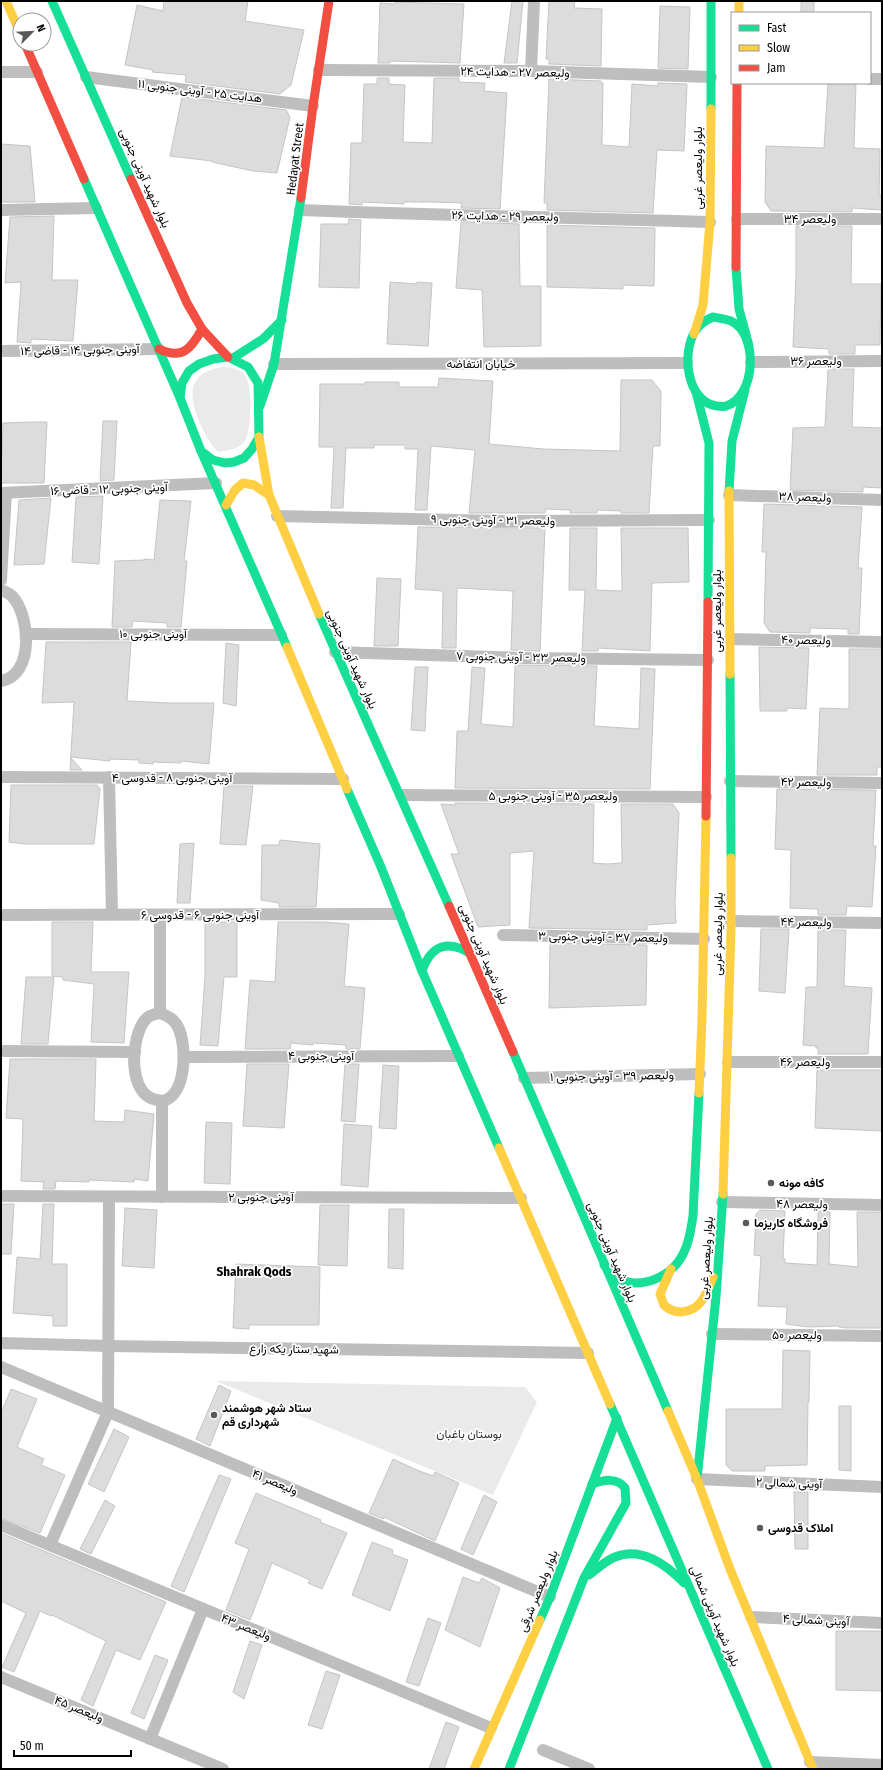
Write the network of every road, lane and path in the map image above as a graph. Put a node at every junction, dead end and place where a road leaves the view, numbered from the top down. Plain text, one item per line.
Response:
1 (6, 1) edge
2 (52, 1) edge
3 (329, 1) edge
4 (534, 1) edge
5 (711, 1) edge
6 (739, 1) edge
7 (739, 12) edge
8 (12, 15) edge
9 (28, 52) edge
10 (319, 70) junction
11 (531, 71) junction
12 (1, 72) edge
13 (37, 72) junction
14 (86, 77) junction
15 (711, 77) junction
16 (871, 79) edge
17 (882, 79) edge
18 (737, 84) edge
19 (313, 106) junction
20 (96, 208) junction
21 (1, 210) edge
22 (300, 210) junction
23 (737, 219) junction
24 (882, 219) edge
25 (710, 222) junction
26 (282, 320) junction
27 (202, 329) junction
28 (694, 334) junction
29 (749, 346) junction
30 (159, 349) junction
31 (1, 351) edge
32 (231, 358) junction
33 (882, 361) edge
34 (751, 362) junction
35 (687, 363) junction
36 (274, 364) junction
37 (744, 390) junction
38 (696, 392) junction
39 (180, 398) junction
40 (259, 410) junction
41 (259, 437) junction
42 (201, 451) junction
43 (216, 483) junction
44 (3, 493) edge
45 (269, 495) junction
46 (729, 495) junction
47 (882, 500) edge
48 (226, 505) junction
49 (277, 516) junction
50 (709, 520) junction
51 (1, 580) edge
52 (1, 590) edge
53 (26, 634) junction
54 (281, 635) junction
55 (730, 639) junction
56 (882, 642) edge
57 (335, 652) junction
58 (708, 660) junction
59 (1, 681) edge
60 (1, 777) edge
61 (109, 777) junction
62 (343, 779) junction
63 (730, 781) junction
64 (882, 783) edge
65 (401, 795) junction
66 (706, 797) junction
67 (112, 914) junction
68 (399, 914) junction
69 (160, 915) junction
70 (1, 916) edge
71 (731, 921) junction
72 (882, 923) edge
73 (503, 935) dead end
74 (704, 939) junction
75 (471, 954) junction
76 (422, 971) junction
77 (160, 1013) junction
78 (1, 1051) edge
79 (134, 1052) junction
80 (458, 1056) junction
81 (184, 1057) junction
82 (728, 1062) junction
83 (882, 1062) edge
84 (700, 1074) junction
85 (524, 1078) junction
86 (162, 1101) junction
87 (1, 1196) edge
88 (162, 1197) junction
89 (109, 1198) junction
90 (522, 1198) junction
91 (722, 1202) junction
92 (882, 1205) edge
93 (720, 1258) junction
94 (604, 1265) junction
95 (672, 1267) junction
96 (712, 1334) junction
97 (882, 1336) edge
98 (1, 1343) edge
99 (109, 1346) junction
100 (588, 1353) junction
101 (1, 1367) edge
102 (108, 1412) junction
103 (617, 1418) junction
104 (697, 1479) junction
105 (592, 1484) junction
106 (882, 1487) edge
107 (1, 1525) edge
108 (50, 1545) junction
109 (584, 1578) junction
110 (691, 1590) junction
111 (550, 1597) junction
112 (203, 1609) junction
113 (751, 1617) junction
114 (882, 1623) edge
115 (1, 1677) edge
116 (492, 1728) junction
117 (150, 1739) junction
118 (543, 1750) dead end
119 (198, 1764) edge
120 (882, 1765) edge
121 (812, 1766) edge
122 (223, 1769) edge
123 (474, 1769) edge
124 (509, 1769) edge
125 (589, 1769) edge
126 (768, 1769) edge

1 - 8 main road
2 - 14 main road, بلوار شهید آوینی جنوبی
3 - 10 main road, Hedayat Street
4 - 11 street
5 - 15 main road, بلوار ولیعصر غربی
6 - 7 main road
9 - 13 main road
10 - 11 street, ولیعصر ۲۷ - هدایت ۲۴
10 - 19 main road, Hedayat Street
11 - 15 street, ولیعصر ۲۷ - هدایت ۲۴
12 - 13 street
13 - 20 main road
14 - 19 street, هدایت ۲۵ - آوینی جنوبی ۱۱
14 - 27 main road, بلوار شهید آوینی جنوبی
15 - 25 main road, بلوار ولیعصر غربی
16 - 17 street
18 - 23 main road
19 - 22 main road, Hedayat Street
20 - 21 street
20 - 30 main road
22 - 25 street, ولیعصر ۲۹ - هدایت ۲۶
22 - 26 main road, Hedayat Street
23 - 24 street, ولیعصر ۳۴
23 - 29 main road
25 - 28 main road, بلوار ولیعصر غربی
26 - 32 main road
26 - 36 main road, Hedayat Street
27 - 30 main road
27 - 32 main road, بلوار شهید آوینی جنوبی
28 - 29 main road
28 - 35 main road
29 - 34 main road
30 - 31 street, آوینی جنوبی ۱۴ - قاضی ۱۴
30 - 39 main road
32 - 39 main road
32 - 40 main road
33 - 34 street, ولیعصر ۳۶
34 - 37 main road
35 - 36 street, خیابان انتفاضه
35 - 38 main road
36 - 40 main road, Hedayat Street
37 - 38 main road
37 - 46 main road, بلوار ولیعصر غربی
38 - 50 main road, بلوار ولیعصر غربی
39 - 42 main road
40 - 41 main road
41 - 42 main road
41 - 45 main road, بلوار شهید آوینی جنوبی
42 - 43 main road
43 - 44 street, آوینی جنوبی ۱۲ - قاضی ۱۶
43 - 48 main road
44 - 51 street
45 - 48 main road
45 - 49 main road, بلوار شهید آوینی جنوبی
46 - 47 street, ولیعصر ۳۸
46 - 55 main road, بلوار ولیعصر غربی
48 - 54 main road
49 - 50 street, ولیعصر ۳۱ - آوینی جنوبی ۹
49 - 57 main road, بلوار شهید آوینی جنوبی
50 - 58 main road, بلوار ولیعصر غربی
52 - 53 street
53 - 54 street, آوینی جنوبی ۱۰
53 - 59 street
54 - 62 main road
55 - 56 street, ولیعصر ۴۰
55 - 63 main road, بلوار ولیعصر غربی
57 - 58 street, ولیعصر ۳۳ - آوینی جنوبی ۷
57 - 65 main road, بلوار شهید آوینی جنوبی
58 - 66 main road, بلوار ولیعصر غربی
60 - 61 street, آوینی جنوبی ۸ - قدوسی ۴
61 - 62 street, آوینی جنوبی ۸ - قدوسی ۴
61 - 67 street
62 - 68 main road
63 - 64 street, ولیعصر ۴۲
63 - 71 main road, بلوار ولیعصر غربی
65 - 66 street, ولیعصر ۳۵ - آوینی جنوبی ۵
65 - 75 main road, بلوار شهید آوینی جنوبی
66 - 74 main road, بلوار ولیعصر غربی
67 - 69 street, آوینی جنوبی ۶ - قدوسی ۶
67 - 70 street, آوینی جنوبی ۶ - قدوسی ۶
68 - 69 street, آوینی جنوبی ۶ - قدوسی ۶
68 - 76 main road
69 - 77 street
71 - 72 street, ولیعصر ۴۴
71 - 82 main road, بلوار ولیعصر غربی
73 - 74 street, ولیعصر ۳۷ - آوینی جنوبی ۳
74 - 84 main road, بلوار ولیعصر غربی
75 - 76 main road
75 - 85 main road, بلوار شهید آوینی جنوبی
76 - 80 main road
77 - 79 street
77 - 81 street
78 - 79 street
79 - 86 street
80 - 81 street, آوینی جنوبی ۴
80 - 90 main road
81 - 86 street
82 - 83 street, ولیعصر ۴۶
82 - 91 main road, بلوار ولیعصر غربی
84 - 85 street, ولیعصر ۳۹ - آوینی جنوبی ۱
84 - 95 main road, بلوار ولیعصر غربی
85 - 94 main road, بلوار شهید آوینی جنوبی
86 - 88 street
87 - 89 street, آوینی جنوبی ۲
88 - 89 street, آوینی جنوبی ۲
88 - 90 street, آوینی جنوبی ۲
89 - 99 street
90 - 100 main road
91 - 92 street, ولیعصر ۴۸
91 - 93 main road, بلوار ولیعصر غربی
93 - 95 main road
93 - 96 main road, بلوار ولیعصر غربی
94 - 95 main road, بلوار ولیعصر غربی
94 - 104 main road, بلوار شهید آوینی جنوبی
96 - 97 street, ولیعصر ۵۰
96 - 104 main road, بلوار ولیعصر غربی
98 - 99 street, شهید ستار یکه زارع
99 - 100 street, شهید ستار یکه زارع
99 - 102 street
100 - 103 main road
101 - 102 street, ولیعصر ۴۱
102 - 108 street
102 - 111 street, ولیعصر ۴۱
103 - 105 main road, بلوار ولیعصر شرقی
103 - 110 main road, بلوار شهید آوینی شمالی
104 - 106 street, آوینی شمالی ۲
104 - 113 main road
105 - 109 main road
105 - 111 main road, بلوار ولیعصر شرقی
107 - 108 street, ولیعصر ۴۳
108 - 112 street, ولیعصر ۴۳
109 - 110 main road
109 - 124 main road
110 - 126 main road, بلوار شهید آوینی شمالی
111 - 116 main road, بلوار ولیعصر شرقی
112 - 116 street, ولیعصر ۴۳
112 - 117 street
113 - 114 street, آوینی شمالی ۴
113 - 121 main road
115 - 117 street, ولیعصر ۴۵
116 - 123 main road, بلوار ولیعصر شرقی
117 - 119 street, ولیعصر ۴۵
118 - 125 street
119 - 122 street, ولیعصر ۴۵
120 - 121 street

